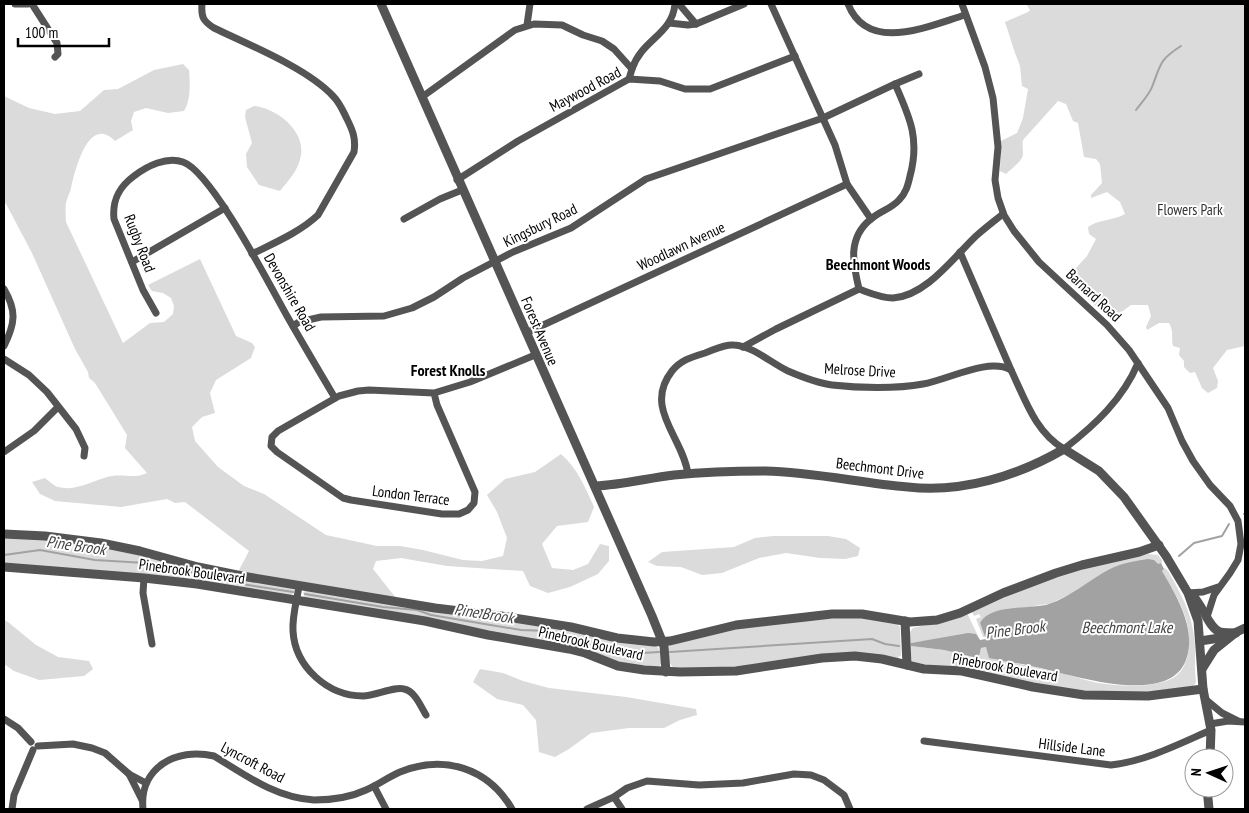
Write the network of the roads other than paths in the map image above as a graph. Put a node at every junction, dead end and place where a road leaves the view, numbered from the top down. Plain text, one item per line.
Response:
1 (15, 4) edge
2 (28, 4) edge
3 (32, 4) edge
4 (202, 4) edge
5 (381, 4) edge
6 (530, 4) edge
7 (675, 4) edge
8 (679, 4) edge
9 (744, 4) edge
10 (771, 4) edge
11 (848, 4) edge
12 (962, 4) edge
13 (965, 15) junction
14 (669, 23) junction
15 (696, 24) junction
16 (527, 25) junction
17 (795, 56) junction
18 (55, 57) dead end
19 (632, 69) junction
20 (919, 74) dead end
21 (629, 79) junction
22 (895, 84) junction
23 (422, 97) junction
24 (822, 118) junction
25 (457, 180) junction
26 (847, 184) junction
27 (462, 190) junction
28 (225, 208) junction
29 (1003, 214) junction
30 (404, 219) dead end
31 (871, 219) junction
32 (960, 252) junction
33 (252, 254) junction
34 (132, 262) junction
35 (495, 262) junction
36 (4, 289) edge
37 (860, 289) junction
38 (156, 313) dead end
39 (293, 326) junction
40 (526, 333) junction
41 (4, 346) edge
42 (743, 347) junction
43 (535, 355) junction
44 (4, 360) edge
45 (1138, 363) junction
46 (1011, 370) junction
47 (434, 394) junction
48 (335, 398) junction
49 (58, 408) junction
50 (1064, 449) junction
51 (4, 452) edge
52 (84, 456) dead end
53 (688, 474) junction
54 (595, 486) junction
55 (4, 534) edge
56 (1159, 545) junction
57 (4, 567) edge
58 (144, 578) junction
59 (299, 586) junction
60 (1219, 586) junction
61 (1188, 593) junction
62 (297, 600) junction
63 (1207, 617) junction
64 (904, 621) junction
65 (1245, 628) edge
66 (1235, 634) junction
67 (1200, 641) junction
68 (663, 642) junction
69 (152, 644) dead end
70 (906, 665) junction
71 (1201, 671) junction
72 (666, 672) junction
73 (1203, 689) junction
74 (1204, 699) junction
75 (426, 715) dead end
76 (4, 719) edge
77 (1242, 722) edge
78 (1211, 727) junction
79 (924, 741) dead end
80 (36, 748) junction
81 (1210, 748) edge
82 (129, 774) junction
83 (146, 783) junction
84 (374, 786) junction
85 (614, 797) junction
86 (142, 800) junction
87 (12, 809) edge
88 (143, 809) edge
89 (386, 809) edge
90 (512, 809) edge
91 (587, 809) edge
92 (622, 809) edge
93 (850, 809) edge

1 - 2 street
3 - 18 street
4 - 33 street, Devonshire Road
5 - 23 street, Forest Avenue
6 - 16 street
7 - 14 street
8 - 15 street
9 - 15 street
10 - 17 street
11 - 13 street
12 - 13 street, Barnard Road
13 - 29 street, Barnard Road
14 - 15 street
14 - 19 street
16 - 19 street
16 - 23 street
17 - 21 street, Maywood Road
17 - 24 street
19 - 21 street
20 - 22 street, Kingsbury Road
21 - 25 street, Maywood Road
22 - 24 street, Kingsbury Road
22 - 31 street
23 - 25 street, Forest Avenue
24 - 26 street
24 - 35 street, Kingsbury Road
25 - 27 street, Forest Avenue
26 - 31 street
26 - 40 street, Woodlawn Avenue
27 - 30 street
27 - 35 street, Forest Avenue
28 - 33 street, Rugby Road
28 - 34 street
28 - 34 street, Rugby Road
29 - 32 street
29 - 45 street, Barnard Road
31 - 37 street
32 - 37 street
32 - 46 street
33 - 39 street, Devonshire Road
34 - 38 street, Rugby Road
35 - 39 street, Kingsbury Road
35 - 40 street, Forest Avenue
36 - 41 street
37 - 42 street
39 - 48 street, Devonshire Road
40 - 43 street, Forest Avenue
42 - 46 street, Melrose Drive
42 - 53 street
43 - 47 street
43 - 54 street, Forest Avenue
44 - 49 street
45 - 50 street
45 - 60 street, Barnard Road
46 - 50 street
47 - 48 street
47 - 48 street, London Terrace
49 - 51 street
49 - 52 street
50 - 53 street, Beechmont Drive
50 - 56 street
53 - 54 street, Beechmont Drive
54 - 68 street, Forest Avenue
55 - 59 street, Pinebrook Boulevard
56 - 61 street
56 - 64 street, Pinebrook Boulevard
57 - 58 street, Pinebrook Boulevard
58 - 62 street, Pinebrook Boulevard
58 - 69 street
59 - 62 street
59 - 68 street, Pinebrook Boulevard
60 - 61 street
60 - 63 street, Barnard Road
61 - 63 street
61 - 67 street
62 - 72 street, Pinebrook Boulevard
62 - 75 street
63 - 66 street
64 - 68 street, Pinebrook Boulevard
64 - 70 street
65 - 66 street
66 - 67 street
66 - 71 street
67 - 71 street
68 - 72 street, Forest Avenue
70 - 72 street, Pinebrook Boulevard
70 - 73 street, Pinebrook Boulevard
71 - 73 street
73 - 74 street
74 - 77 street
74 - 78 street
76 - 80 street
77 - 78 street, Hillside Lane
78 - 79 street, Hillside Lane
78 - 81 street
80 - 82 street
80 - 87 street
82 - 83 street
82 - 86 street
83 - 84 street, Lyncroft Road
83 - 86 street, Lyncroft Road
84 - 89 street
84 - 90 street, Lyncroft Road
85 - 91 street
85 - 92 street
85 - 93 street
86 - 88 street, Lyncroft Road

